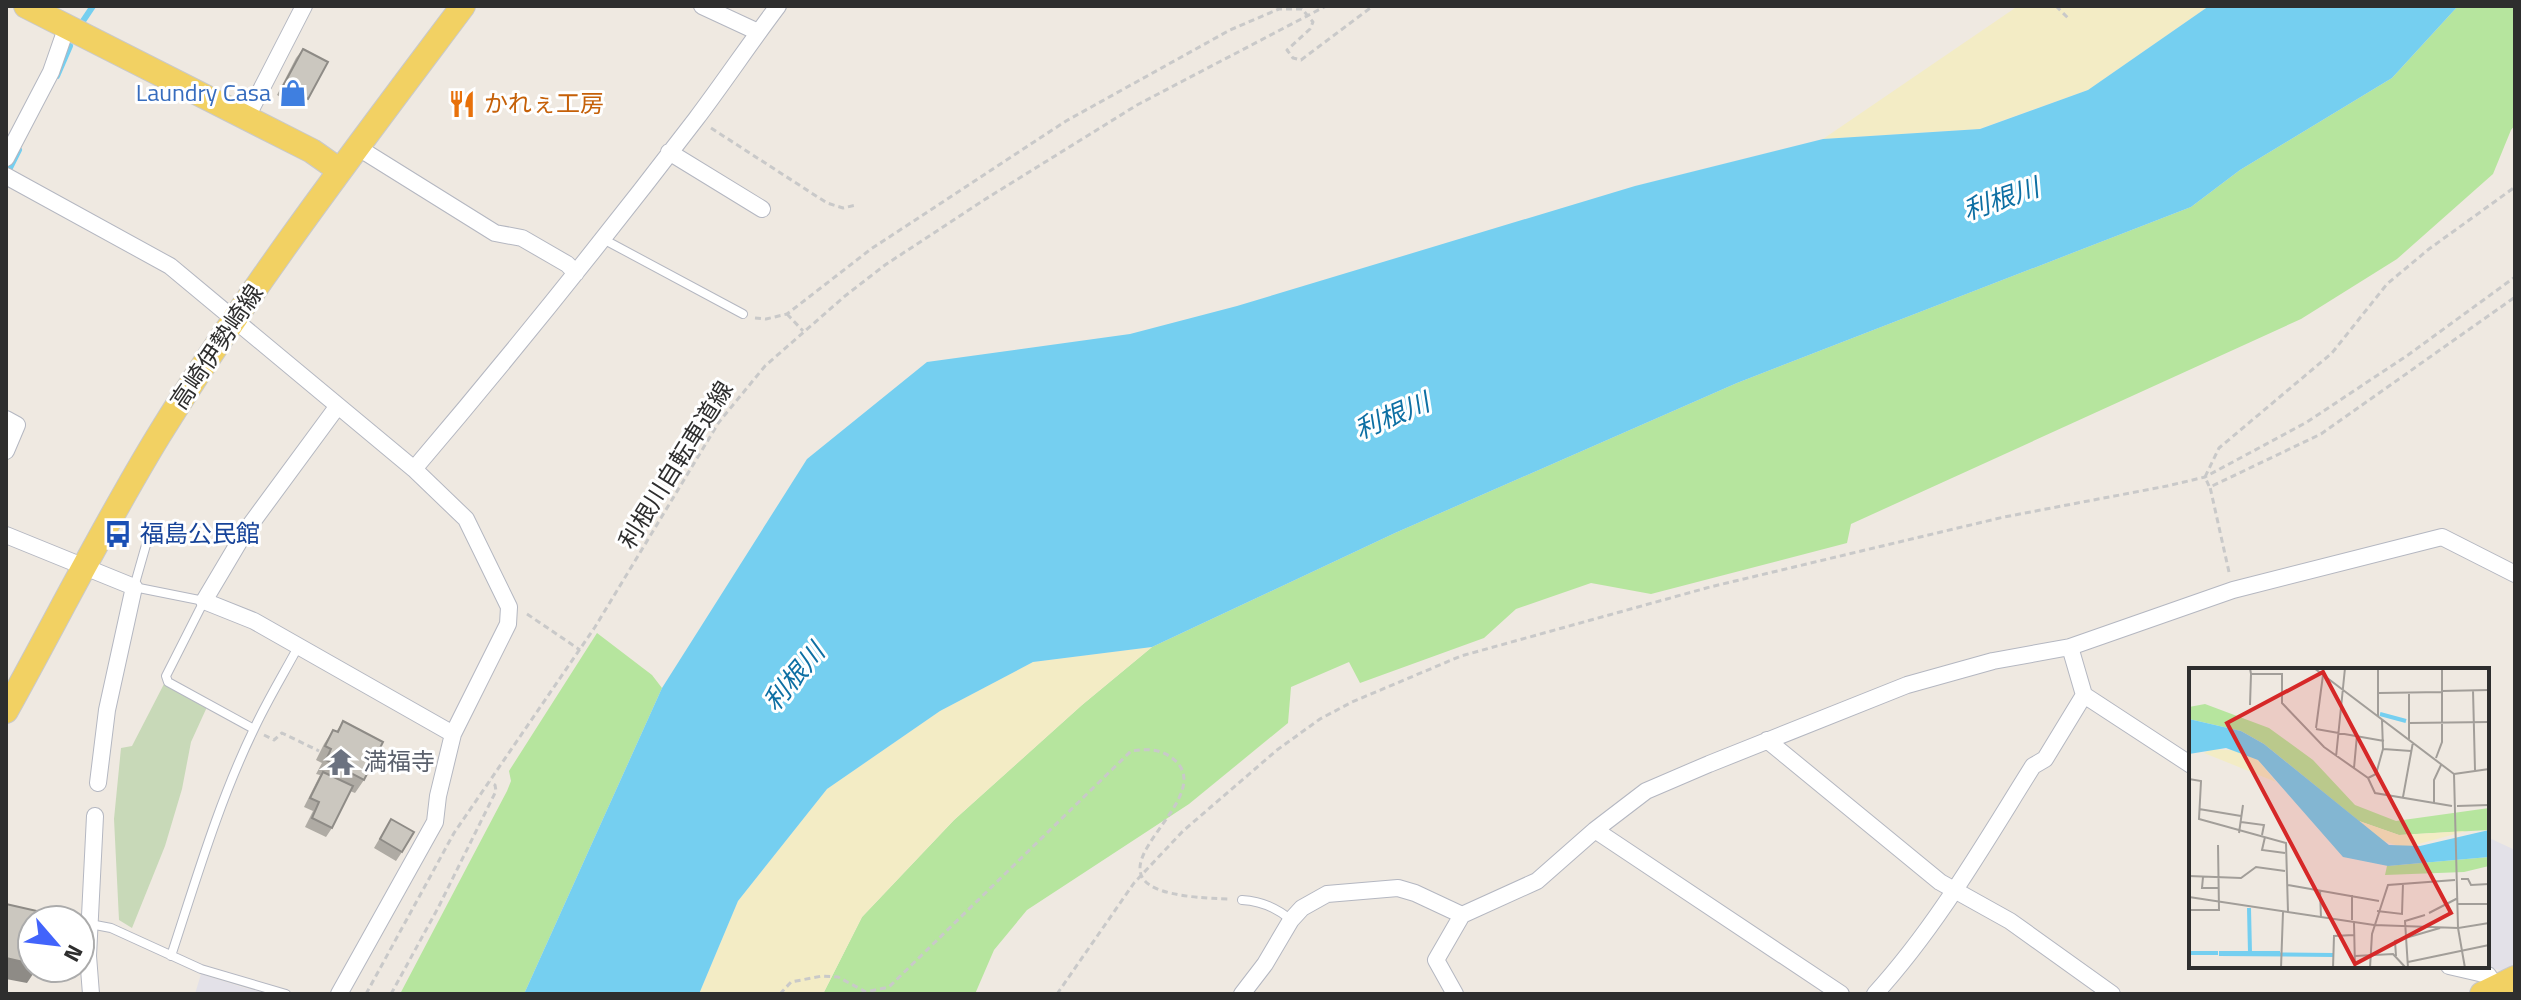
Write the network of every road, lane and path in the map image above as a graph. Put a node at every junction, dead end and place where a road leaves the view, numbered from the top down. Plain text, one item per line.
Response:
1 (26, 6) edge
2 (304, 6) edge
3 (463, 6) edge
4 (702, 6) edge
5 (778, 6) edge
6 (1326, 6) edge
7 (1373, 6) edge
8 (2056, 6) edge
9 (1308, 15) junction
10 (2068, 18) dead end
11 (67, 26) junction
12 (758, 32) junction
13 (247, 117) junction
14 (696, 119) junction
15 (357, 147) junction
16 (669, 152) junction
17 (6, 158) edge
18 (339, 170) junction
19 (6, 176) edge
20 (2515, 187) edge
21 (856, 205) dead end
22 (762, 209) dead end
23 (603, 239) junction
24 (576, 273) junction
25 (2515, 277) edge
26 (2515, 297) edge
27 (743, 314) joint
28 (787, 314) junction
29 (234, 320) junction
30 (803, 331) junction
31 (337, 407) junction
32 (6, 419) edge
33 (6, 451) edge
34 (414, 469) junction
35 (2205, 477) junction
36 (2210, 487) junction
37 (6, 535) edge
38 (148, 538) dead end
39 (84, 569) junction
40 (2515, 574) edge
41 (134, 587) junction
42 (2233, 590) junction
43 (204, 601) junction
44 (509, 607) junction
45 (298, 647) junction
46 (2070, 647) junction
47 (580, 650) junction
48 (2084, 695) junction
49 (6, 711) edge
50 (254, 729) junction
51 (453, 734) junction
52 (1767, 740) junction
53 (319, 751) dead end
54 (2189, 764) edge
55 (490, 782) junction
56 (98, 783) dead end
57 (95, 816) dead end
58 (1595, 830) junction
59 (1140, 877) junction
60 (1954, 891) junction
61 (1242, 900) joint
62 (91, 904) edge
63 (1462, 915) junction
64 (1291, 920) junction
65 (96, 925) edge
66 (171, 956) junction
67 (2458, 968) edge
68 (2498, 986) edge
69 (286, 994) edge
70 (339, 994) edge
71 (366, 994) edge
72 (391, 994) edge
73 (780, 994) edge
74 (1057, 994) edge
75 (1242, 994) edge
76 (1455, 994) edge
77 (1841, 994) edge
78 (1875, 994) edge
79 (2112, 994) edge

1 - 11 main road
2 - 13 street
3 - 15 main road, 高崎伊勢崎線
4 - 12 street
5 - 12 street
6 - 9 path, 利根川自転車道線
7 - 9 path
8 - 10 path
9 - 28 path
9 - 30 path, 利根川自転車道線
11 - 13 main road
11 - 17 street
12 - 14 street
13 - 18 main road
14 - 16 street
14 - 21 path
15 - 18 main road, 高崎伊勢崎線
15 - 24 street
16 - 22 street
16 - 23 street
18 - 29 main road, 高崎伊勢崎線
19 - 29 street
20 - 35 path
23 - 24 street
23 - 27 lane
24 - 34 street
25 - 35 path
26 - 36 path
27 - 28 path
28 - 30 path
29 - 31 street
29 - 39 main road, 高崎伊勢崎線
30 - 47 path, 利根川自転車道線
31 - 34 street
31 - 43 street
32 - 33 street
34 - 44 street
35 - 36 path
35 - 59 path
36 - 42 path
37 - 39 street
38 - 41 lane
39 - 41 street
39 - 49 main road, 高崎伊勢崎線
40 - 42 street
41 - 43 lane
41 - 56 street
42 - 46 street
43 - 45 street
43 - 50 lane
44 - 47 path
44 - 51 street
45 - 50 lane
45 - 51 street
46 - 48 street
46 - 52 street
47 - 55 path, 利根川自転車道線
48 - 54 street
48 - 60 street
50 - 53 path
50 - 66 lane
51 - 70 street
52 - 58 street
52 - 60 street
55 - 71 path
55 - 72 path, 利根川自転車道線
57 - 62 street
58 - 63 street
58 - 77 street
59 - 61 path
59 - 73 path
59 - 74 path
60 - 78 street
60 - 79 street
61 - 64 lane
63 - 64 street
63 - 76 street
64 - 75 street
65 - 66 lane
66 - 69 lane
67 - 68 street

